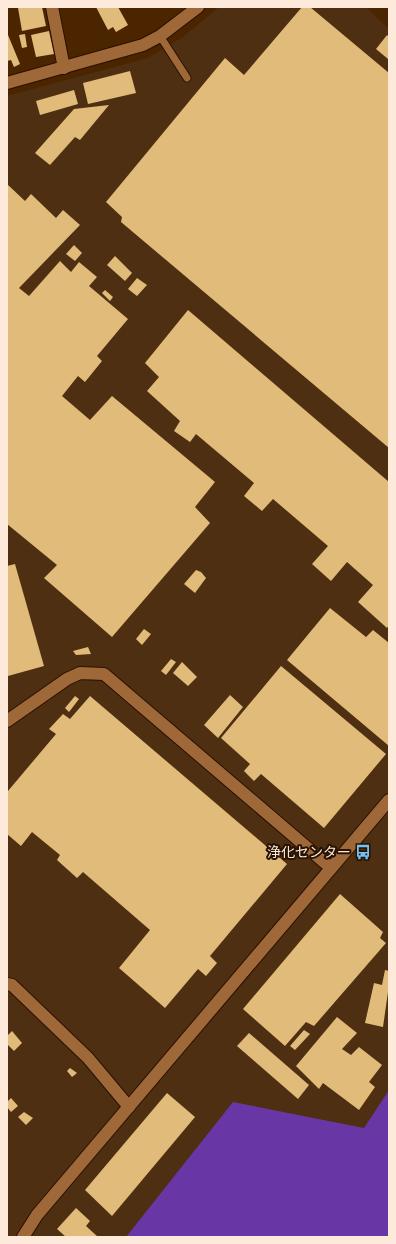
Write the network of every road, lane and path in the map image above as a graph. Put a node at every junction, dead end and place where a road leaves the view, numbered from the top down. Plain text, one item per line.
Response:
1 (52, 7) edge
2 (198, 7) edge
3 (160, 36) junction
4 (64, 68) junction
5 (187, 78) dead end
6 (7, 83) edge
7 (7, 721) edge
8 (389, 800) edge
9 (331, 868) junction
10 (7, 984) edge
11 (129, 1107) junction
12 (23, 1237) edge

1 - 4 street
2 - 3 street
3 - 4 street
3 - 5 lane
4 - 6 street
7 - 9 street
8 - 9 street
9 - 11 street
10 - 11 street
11 - 12 street

